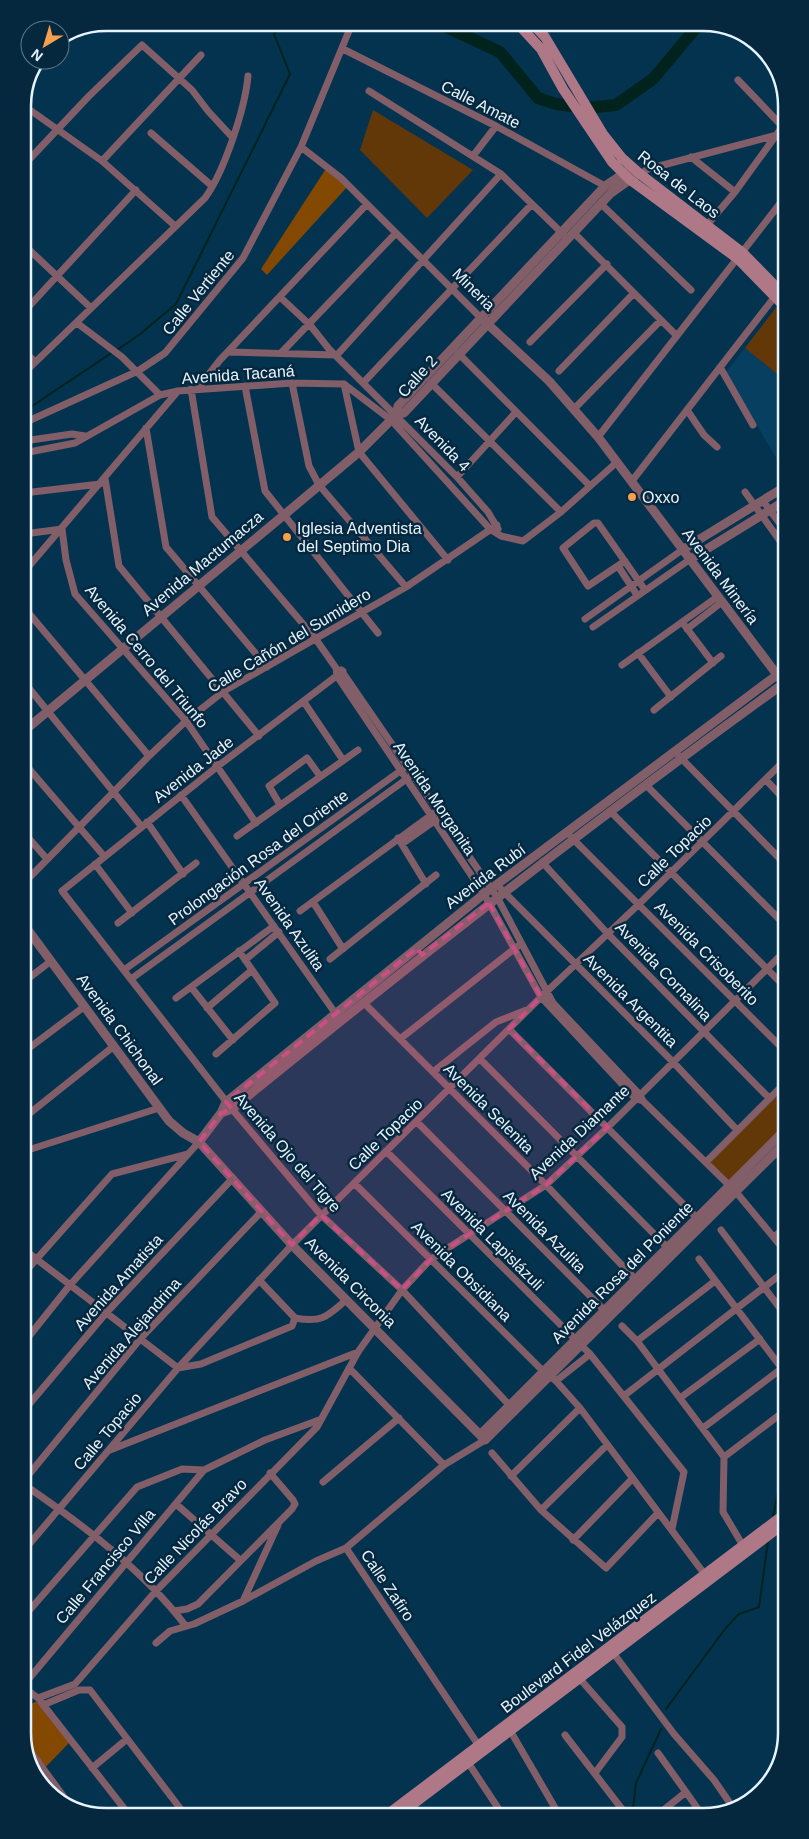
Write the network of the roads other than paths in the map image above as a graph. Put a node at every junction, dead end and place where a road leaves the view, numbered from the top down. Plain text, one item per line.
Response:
1 (349, 31) edge
2 (525, 31) edge
3 (539, 31) edge
4 (343, 49) junction
5 (202, 55) dead end
6 (248, 76) dead end
7 (180, 79) junction
8 (738, 80) dead end
9 (568, 86) junction
10 (369, 91) dead end
11 (31, 110) edge
12 (778, 122) edge
13 (496, 126) junction
14 (59, 129) junction
15 (151, 133) dead end
16 (777, 136) joint
17 (232, 137) junction
18 (301, 147) junction
19 (473, 156) junction
20 (691, 157) junction
21 (31, 158) edge
22 (102, 161) junction
23 (635, 173) junction
24 (501, 174) junction
25 (212, 186) junction
26 (608, 189) junction
27 (136, 190) junction
28 (735, 192) junction
29 (367, 204) junction
30 (532, 204) junction
31 (601, 204) junction
32 (778, 206) edge
33 (174, 225) junction
34 (707, 225) junction
35 (396, 233) junction
36 (568, 234) junction
37 (31, 252) edge
38 (740, 256) junction
39 (424, 260) junction
40 (607, 264) junction
41 (56, 278) junction
42 (452, 288) junction
43 (691, 290) dead end
44 (778, 290) edge
45 (634, 293) junction
46 (778, 294) edge
47 (280, 297) junction
48 (31, 305) edge
49 (91, 308) junction
50 (484, 320) junction
51 (661, 320) junction
52 (77, 323) junction
53 (310, 325) junction
54 (677, 336) junction
55 (530, 342) dead end
56 (228, 352) junction
57 (282, 353) junction
58 (458, 354) junction
59 (337, 355) junction
60 (31, 358) edge
61 (35, 362) junction
62 (31, 366) edge
63 (720, 367) junction
64 (138, 371) junction
65 (559, 371) dead end
66 (292, 383) junction
67 (362, 383) junction
68 (344, 384) junction
69 (431, 384) junction
70 (244, 386) junction
71 (194, 388) junction
72 (178, 391) junction
73 (160, 395) junction
74 (574, 410) junction
75 (687, 410) junction
76 (516, 412) junction
77 (394, 417) junction
78 (31, 420) edge
79 (753, 425) dead end
80 (146, 428) junction
81 (85, 436) junction
82 (598, 437) junction
83 (31, 440) edge
84 (488, 441) junction
85 (717, 447) dead end
86 (31, 451) edge
87 (359, 452) junction
88 (617, 462) junction
89 (457, 477) junction
90 (103, 481) junction
91 (632, 481) junction
92 (319, 485) junction
93 (590, 486) junction
94 (778, 491) edge
95 (31, 492) edge
96 (745, 492) dead end
97 (763, 501) junction
98 (778, 505) edge
99 (754, 507) junction
100 (770, 510) junction
101 (561, 512) junction
102 (284, 515) junction
103 (761, 516) junction
104 (778, 521) edge
105 (493, 527) junction
106 (62, 529) junction
107 (31, 533) edge
108 (778, 538) edge
109 (241, 550) junction
110 (682, 550) junction
111 (448, 560) junction
112 (689, 560) junction
113 (31, 564) edge
114 (622, 564) junction
115 (638, 580) junction
116 (631, 585) junction
117 (197, 586) junction
118 (406, 587) junction
119 (645, 590) junction
120 (637, 595) junction
121 (720, 600) junction
122 (362, 611) junction
123 (31, 616) edge
124 (161, 617) junction
125 (586, 618) dead end
126 (682, 622) junction
127 (593, 627) dead end
128 (687, 629) junction
129 (378, 633) dead end
130 (315, 638) junction
131 (123, 648) junction
132 (638, 653) junction
133 (721, 656) dead end
134 (712, 663) junction
135 (622, 665) dead end
136 (267, 666) junction
137 (340, 673) junction
138 (777, 675) joint
139 (83, 680) junction
140 (778, 687) edge
141 (31, 690) edge
142 (224, 691) junction
143 (672, 696) junction
144 (304, 702) junction
145 (49, 710) junction
146 (654, 710) dead end
147 (186, 721) junction
148 (31, 725) edge
149 (259, 736) junction
150 (358, 750) dead end
151 (678, 755) junction
152 (149, 756) junction
153 (343, 760) junction
154 (218, 766) junction
155 (408, 766) junction
156 (778, 767) edge
157 (31, 771) edge
158 (400, 771) junction
159 (414, 775) junction
160 (320, 776) junction
161 (406, 780) junction
162 (766, 780) junction
163 (646, 785) junction
164 (114, 792) junction
165 (778, 793) edge
166 (181, 795) junction
167 (280, 805) junction
168 (735, 811) junction
169 (611, 812) junction
170 (441, 813) junction
171 (432, 818) junction
172 (256, 823) junction
173 (144, 824) junction
174 (79, 826) junction
175 (323, 826) junction
176 (330, 835) junction
177 (237, 836) dead end
178 (570, 836) junction
179 (31, 841) edge
180 (400, 841) junction
181 (702, 842) junction
182 (104, 856) junction
183 (778, 857) edge
184 (46, 858) junction
185 (542, 862) junction
186 (196, 863) dead end
187 (95, 864) junction
188 (671, 872) junction
189 (184, 874) junction
190 (31, 875) edge
191 (436, 875) dead end
192 (244, 884) junction
193 (426, 884) junction
194 (62, 890) joint
195 (251, 892) junction
196 (494, 893) junction
197 (312, 902) junction
198 (638, 905) junction
199 (300, 911) dead end
200 (132, 913) junction
201 (778, 918) edge
202 (118, 924) dead end
203 (276, 929) junction
204 (31, 934) edge
205 (608, 934) junction
206 (522, 943) junction
207 (343, 949) junction
208 (514, 949) junction
209 (240, 951) junction
210 (420, 951) junction
211 (778, 958) edge
212 (330, 959) dead end
213 (245, 960) junction
214 (51, 961) junction
215 (576, 965) junction
216 (768, 968) junction
217 (124, 970) junction
218 (252, 970) junction
219 (31, 976) edge
220 (131, 979) junction
221 (778, 979) edge
222 (191, 987) junction
223 (544, 994) junction
224 (176, 998) dead end
225 (736, 1001) junction
226 (363, 1002) junction
227 (84, 1006) junction
228 (207, 1008) junction
229 (529, 1009) junction
230 (338, 1016) junction
231 (509, 1029) junction
232 (704, 1031) junction
233 (400, 1039) junction
234 (233, 1040) junction
235 (778, 1044) edge
236 (31, 1046) edge
237 (114, 1046) junction
238 (216, 1054) dead end
239 (480, 1060) junction
240 (673, 1062) junction
241 (432, 1072) junction
242 (450, 1090) junction
243 (778, 1090) edge
244 (769, 1098) junction
245 (639, 1099) junction
246 (229, 1105) junction
247 (159, 1108) junction
248 (31, 1112) edge
249 (417, 1122) junction
250 (608, 1127) junction
251 (737, 1130) junction
252 (199, 1142) junction
253 (778, 1146) edge
254 (31, 1149) edge
255 (386, 1151) junction
256 (188, 1154) junction
257 (578, 1156) junction
258 (706, 1162) junction
259 (233, 1178) junction
260 (354, 1183) junction
261 (546, 1185) junction
262 (733, 1189) junction
263 (262, 1211) junction
264 (506, 1211) junction
265 (321, 1215) junction
266 (697, 1218) junction
267 (720, 1230) dead end
268 (469, 1233) junction
269 (778, 1233) edge
270 (774, 1236) junction
271 (778, 1241) edge
272 (292, 1245) junction
273 (667, 1247) junction
274 (31, 1255) edge
275 (36, 1259) junction
276 (431, 1259) junction
277 (698, 1259) dead end
278 (31, 1265) edge
279 (778, 1277) edge
280 (635, 1279) junction
281 (259, 1280) junction
282 (715, 1281) junction
283 (70, 1284) junction
284 (764, 1288) junction
285 (402, 1290) junction
286 (346, 1300) junction
287 (778, 1306) edge
288 (737, 1310) junction
289 (107, 1312) junction
290 (607, 1314) junction
291 (295, 1318) junction
292 (622, 1326) dead end
293 (375, 1328) junction
294 (31, 1334) edge
295 (141, 1338) junction
296 (760, 1339) junction
297 (637, 1340) junction
298 (578, 1343) junction
299 (358, 1352) junction
300 (590, 1354) junction
301 (778, 1365) edge
302 (178, 1368) junction
303 (349, 1368) junction
304 (659, 1369) junction
305 (778, 1376) edge
306 (550, 1377) junction
307 (625, 1395) junction
308 (680, 1398) junction
309 (31, 1402) edge
310 (513, 1408) junction
311 (580, 1408) junction
312 (778, 1416) edge
313 (399, 1418) junction
314 (319, 1420) junction
315 (703, 1428) junction
316 (482, 1438) junction
317 (607, 1445) junction
318 (108, 1452) junction
319 (492, 1453) dead end
320 (724, 1457) junction
321 (444, 1465) junction
322 (204, 1470) junction
323 (31, 1472) edge
324 (270, 1473) junction
325 (511, 1476) junction
326 (632, 1479) junction
327 (324, 1482) dead end
328 (31, 1489) edge
329 (176, 1504) junction
330 (60, 1509) junction
331 (541, 1510) junction
332 (658, 1513) junction
333 (280, 1521) junction
334 (778, 1522) edge
335 (778, 1525) edge
336 (775, 1526) junction
337 (672, 1529) junction
338 (209, 1534) junction
339 (92, 1536) junction
340 (573, 1540) junction
341 (31, 1542) edge
342 (749, 1546) junction
343 (346, 1548) junction
344 (240, 1560) junction
345 (124, 1562) junction
346 (707, 1577) junction
347 (155, 1592) junction
348 (243, 1601) junction
349 (31, 1609) edge
350 (174, 1611) junction
351 (185, 1626) junction
352 (156, 1643) dead end
353 (614, 1654) junction
354 (31, 1676) edge
355 (580, 1679) junction
356 (565, 1685) junction
357 (31, 1693) edge
358 (42, 1700) junction
359 (511, 1732) junction
360 (565, 1735) dead end
361 (128, 1739) junction
362 (479, 1746) junction
363 (658, 1753) dead end
364 (35, 1757) edge
365 (38, 1761) joint
366 (469, 1764) junction
367 (92, 1768) junction
368 (595, 1773) junction
369 (686, 1792) junction
370 (61, 1793) edge
371 (730, 1803) edge
372 (124, 1808) edge
373 (180, 1808) edge
374 (396, 1808) edge
375 (408, 1808) edge
376 (496, 1808) edge
377 (555, 1808) edge
378 (622, 1808) edge
379 (666, 1808) edge
380 (697, 1808) edge

1 - 4 street, Calle Vertiente
2 - 9 main road
3 - 9 main road
4 - 13 street, Calle Amate
4 - 18 street, Calle Vertiente
5 - 7 street
6 - 17 street
7 - 14 street
7 - 17 street
7 - 22 street
8 - 12 street
9 - 23 main road, Rosa de Laos
10 - 19 street
11 - 14 street
13 - 19 street
13 - 26 street, Calle Amate
14 - 21 street
14 - 22 street
15 - 25 street
16 - 20 street
16 - 28 street
17 - 25 street
18 - 29 street, Mineria
18 - 64 street, Calle Vertiente
19 - 24 street
20 - 23 street
20 - 28 street
22 - 27 street
23 - 26 street
23 - 34 main road, Rosa de Laos
23 - 38 main road, Rosa de Laos
24 - 30 street
24 - 39 street
25 - 33 street
26 - 31 street, Calle 2
26 - 36 street, Calle 2
27 - 33 street
27 - 41 street
28 - 34 street
29 - 35 street, Mineria
29 - 47 street
30 - 36 street
30 - 42 street
31 - 36 street, Calle 2
31 - 43 street
32 - 38 street
33 - 49 street
34 - 38 main road, Rosa de Laos
35 - 39 street, Mineria
35 - 53 street
36 - 40 street
36 - 50 street, Calle 2
37 - 41 street
38 - 44 main road
38 - 54 street
39 - 42 street, Mineria
39 - 59 street
40 - 45 street
40 - 55 street
41 - 48 street
41 - 49 street
42 - 50 street, Mineria
42 - 67 street
45 - 51 street
45 - 65 street
46 - 63 street
47 - 53 street, Avenida 4
47 - 56 street
49 - 52 street
50 - 58 street, Calle 2
50 - 74 street, Mineria
50 - 77 street, Calle 2
51 - 54 street
51 - 74 street
52 - 61 street
52 - 64 street
53 - 57 street
53 - 59 street, Avenida 4
54 - 82 street
56 - 57 street
56 - 71 street
57 - 59 street
58 - 69 street, Calle 2
58 - 76 street
59 - 67 street, Avenida 4
60 - 61 street
61 - 62 street
63 - 75 street
63 - 79 street
64 - 73 street
64 - 78 street, Calle Vertiente
66 - 68 street, Avenida Tacaná
66 - 70 street, Avenida Tacaná
66 - 92 street
67 - 77 street, Avenida 4
68 - 77 street
68 - 87 street
69 - 77 street, Calle 2
69 - 84 street
70 - 71 street, Avenida Tacaná
70 - 102 street
71 - 72 street, Avenida Tacaná
71 - 109 street, Avenida Morganita
72 - 73 street, Avenida Tacaná
72 - 80 street
73 - 81 street, Avenida Tacaná
74 - 82 street, Mineria
75 - 85 street
75 - 91 street
76 - 84 street
76 - 93 street
77 - 87 street, Avenida Mactumacza
77 - 89 street, Avenida 4
77 - 105 street
80 - 90 street
80 - 117 street
81 - 83 street, Avenida Tacaná
81 - 86 street, Avenida Tacaná
82 - 88 street, Mineria
84 - 89 street
84 - 101 street
87 - 92 street, Avenida Mactumacza
87 - 111 street
88 - 91 street, Avenida Minería
88 - 93 street
89 - 105 street, Avenida 4
90 - 95 street
90 - 106 street
90 - 124 street
91 - 110 street, Avenida Minería
92 - 102 street, Avenida Mactumacza
92 - 118 street
93 - 101 street
94 - 97 street
96 - 99 street
97 - 99 street
97 - 100 street
98 - 100 street
99 - 103 street
99 - 110 street
100 - 103 street
100 - 104 street
101 - 105 street
102 - 109 street, Avenida Mactumacza
102 - 122 street
103 - 108 street
103 - 112 street
105 - 111 street, Calle Cañón del Sumidero
106 - 107 street
106 - 113 street
106 - 131 street, Avenida Cerro del Triunfo
109 - 117 street, Avenida Mactumacza
109 - 130 street, Avenida Morganita
110 - 112 street, Avenida Minería
110 - 115 street
111 - 118 street, Calle Cañón del Sumidero
112 - 119 street
112 - 121 street, Avenida Minería
114 - 114 street
114 - 115 street
114 - 116 street
115 - 116 street
115 - 119 street
116 - 120 street
116 - 125 street
117 - 124 street, Avenida Mactumacza
117 - 136 street
118 - 122 street, Calle Cañón del Sumidero
119 - 120 street
120 - 127 street
121 - 126 street
121 - 128 street
121 - 138 street, Avenida Minería
122 - 129 street
122 - 130 street, Calle Cañón del Sumidero
123 - 139 street
124 - 131 street, Avenida Mactumacza
124 - 142 street
126 - 128 street
126 - 132 street
128 - 134 street
130 - 136 street, Calle Cañón del Sumidero
130 - 137 street, Avenida Morganita
131 - 139 street, Avenida Mactumacza
131 - 147 street, Avenida Cerro del Triunfo
132 - 135 street
132 - 143 street
133 - 134 street
134 - 143 street
136 - 142 street, Calle Cañón del Sumidero
137 - 144 street, Avenida Jade
137 - 155 street, Avenida Morganita
137 - 158 street, Avenida Morganita
138 - 151 street, Avenida Rubí
139 - 145 street, Avenida Mactumacza
139 - 152 street
140 - 151 street, Avenida Rubí
141 - 145 street
142 - 147 street, Calle Cañón del Sumidero
142 - 149 street
143 - 146 street
144 - 149 street, Avenida Jade
144 - 153 street
145 - 148 street, Avenida Mactumacza
145 - 164 street
147 - 152 street, Calle Cañón del Sumidero
147 - 154 street, Avenida Cerro del Triunfo
149 - 154 street, Avenida Jade
150 - 153 street
151 - 163 street, Avenida Rubí
151 - 168 street
151 - 178 street, Avenida Rubí
152 - 164 street, Calle Cañón del Sumidero
153 - 160 street
154 - 166 street, Avenida Jade
154 - 172 street, Avenida Cerro del Triunfo
155 - 158 street, Prolongación Rosa del Oriente
155 - 159 street, Avenida Morganita
156 - 162 street, Calle Topacio
157 - 174 street
158 - 161 street, Avenida Morganita
158 - 175 street, Prolongación Rosa del Oriente
159 - 161 street, Prolongación Rosa del Oriente
159 - 170 street, Avenida Morganita
160 - 167 street
160 - 167 street
161 - 171 street, Avenida Morganita
161 - 176 street, Prolongación Rosa del Oriente
162 - 165 street
162 - 168 street, Calle Topacio
163 - 169 street, Avenida Rubí
163 - 181 street
164 - 173 street
164 - 174 street, Calle Cañón del Sumidero
166 - 173 street, Avenida Jade
166 - 192 street, Avenida Azulita
167 - 172 street
168 - 181 street, Calle Topacio
168 - 183 street
169 - 178 street, Avenida Rubí
169 - 188 street
170 - 171 street
170 - 196 street, Avenida Morganita
171 - 180 street
171 - 196 street, Avenida Morganita
172 - 177 street
173 - 182 street, Avenida Jade
173 - 189 street
174 - 182 street
174 - 184 street, Calle Cañón del Sumidero
175 - 176 street
175 - 192 street, Prolongación Rosa del Oriente
176 - 195 street, Prolongación Rosa del Oriente
178 - 185 street, Avenida Rubí
178 - 196 street, Avenida Rubí
178 - 198 street, Avenida Crisoberito
179 - 184 street
180 - 193 street
180 - 197 street
181 - 188 street, Calle Topacio
181 - 201 street
182 - 187 street, Avenida Jade
184 - 190 street, Calle Cañón del Sumidero
185 - 196 street, Avenida Rubí
185 - 205 street, Avenida Cornalina
186 - 189 street
187 - 194 street, Avenida Jade
187 - 200 street
188 - 198 street, Calle Topacio
188 - 216 street
189 - 200 street
191 - 193 street
192 - 195 street, Avenida Azulita
192 - 217 street, Prolongación Rosa del Oriente
193 - 207 street
194 - 217 street, Avenida Ojo del Tigre
195 - 203 street, Avenida Azulita
195 - 220 street, Prolongación Rosa del Oriente
196 - 206 street, Avenida Morganita
196 - 208 street, Avenida Morganita
196 - 210 street, Avenida Rubí
196 - 215 street, Avenida Argentita
197 - 199 street
197 - 207 street
198 - 205 street, Calle Topacio
198 - 225 street, Avenida Crisoberito
200 - 202 street
203 - 209 street
203 - 213 street
203 - 230 street, Avenida Azulita
204 - 214 street, Avenida Chichonal
205 - 215 street, Calle Topacio
205 - 232 street, Avenida Cornalina
206 - 208 street
206 - 223 street, Avenida Morganita
207 - 212 street
208 - 223 street, Avenida Morganita
208 - 233 street
209 - 213 street
209 - 222 street
210 - 226 street, Avenida Rubí
210 - 230 street, Avenida Rubí
211 - 216 street, Avenida Diamante
213 - 218 street
214 - 219 street
214 - 227 street, Avenida Chichonal
215 - 223 street, Calle Topacio
215 - 240 street, Avenida Argentita
216 - 221 street
216 - 225 street, Avenida Diamante
217 - 220 street, Avenida Ojo del Tigre
218 - 228 street
218 - 234 street
220 - 246 street, Avenida Ojo del Tigre
222 - 224 street
222 - 228 street
223 - 229 street, Calle Topacio
223 - 245 street
225 - 232 street, Avenida Diamante
225 - 235 street, Avenida Crisoberito
226 - 230 street, Avenida Rubí
226 - 233 street, Avenida Selenita
227 - 236 street
227 - 237 street, Avenida Chichonal
228 - 234 street
229 - 231 street, Calle Topacio
229 - 241 street
230 - 246 street, Avenida Rubí
231 - 239 street, Calle Topacio
231 - 250 street
232 - 240 street, Avenida Diamante
232 - 244 street, Avenida Cornalina
233 - 241 street, Avenida Selenita
234 - 238 street
237 - 247 street, Avenida Chichonal
237 - 248 street
239 - 242 street, Calle Topacio
239 - 257 street
240 - 245 street, Avenida Diamante
240 - 251 street, Avenida Argentita
241 - 242 street, Avenida Selenita
242 - 249 street, Calle Topacio
242 - 261 street, Avenida Selenita
243 - 244 street
244 - 251 street
245 - 250 street, Avenida Diamante
245 - 258 street
246 - 252 street, Avenida Rubí
246 - 265 street, Avenida Ojo del Tigre
247 - 252 street, Avenida Chichonal
247 - 254 street
249 - 255 street, Calle Topacio
249 - 264 street, Avenida Azulita
250 - 257 street, Avenida Diamante
250 - 266 street
251 - 258 street
252 - 256 street, Avenida Rubí
252 - 259 street, Avenida Circonia
253 - 262 street
255 - 260 street, Calle Topacio
255 - 268 street, Avenida Lapislázuli
256 - 275 street
256 - 283 street, Avenida Rubí
257 - 261 street, Avenida Diamante
257 - 273 street
258 - 262 street
259 - 263 street, Avenida Circonia
259 - 289 street, Avenida Amatista
260 - 265 street, Calle Topacio
260 - 276 street, Avenida Obsidiana
261 - 264 street, Avenida Diamante
261 - 280 street, Avenida Selenita
262 - 266 street, Avenida Rosa del Poniente
262 - 270 street
262 - 290 street
263 - 272 street, Avenida Circonia
263 - 295 street, Avenida Alejandrina
264 - 268 street, Avenida Diamante
264 - 290 street, Avenida Azulita
265 - 272 street, Calle Topacio
265 - 285 street, Avenida Ojo del Tigre
266 - 273 street, Avenida Rosa del Poniente
267 - 284 street
268 - 276 street, Avenida Diamante
268 - 298 street, Avenida Lapislázuli
269 - 270 street
270 - 271 street
272 - 281 street, Calle Topacio
272 - 286 street, Avenida Circonia
273 - 280 street, Avenida Rosa del Poniente
274 - 275 street
275 - 278 street
275 - 283 street
276 - 285 street, Avenida Diamante
276 - 306 street, Avenida Obsidiana
277 - 282 street
279 - 284 street
280 - 290 street, Avenida Rosa del Poniente
281 - 291 street
281 - 302 street, Calle Topacio
282 - 288 street
282 - 297 street
283 - 289 street
283 - 294 street, Avenida Rubí
284 - 287 street
284 - 288 street
285 - 293 street, Avenida Diamante
285 - 310 street, Avenida Ojo del Tigre
286 - 291 street
286 - 293 street, Avenida Circonia
288 - 296 street
288 - 304 street
289 - 295 street
289 - 309 street, Avenida Amatista
290 - 298 street
291 - 302 street
292 - 297 street
293 - 299 street, Avenida Diamante
293 - 316 street, Avenida Circonia
295 - 302 street
295 - 323 street, Avenida Alejandrina
296 - 301 street
296 - 308 street
297 - 304 street
298 - 300 street, Avenida Lapislázuli
298 - 306 street
299 - 303 street, Avenida Diamante
299 - 318 street
300 - 306 street
300 - 307 street, Avenida Lapislázuli
302 - 318 street, Calle Topacio
303 - 313 street
303 - 314 street, Calle Nicolás Bravo
304 - 307 street
304 - 308 street
305 - 315 street
306 - 310 street
306 - 311 street, Avenida Obsidiana
307 - 337 street, Avenida Lapislázuli
308 - 315 street
310 - 316 street
311 - 317 street, Avenida Obsidiana
311 - 325 street
312 - 320 street
313 - 321 street
313 - 327 street
314 - 322 street
314 - 324 street, Calle Nicolás Bravo
315 - 320 street
316 - 321 street, Calle Zafiro
317 - 326 street, Avenida Obsidiana
317 - 331 street
318 - 330 street, Calle Topacio
319 - 325 street
320 - 342 street
321 - 343 street, Calle Zafiro
322 - 329 street, Calle Francisco Villa
322 - 339 street
324 - 333 street
324 - 338 street, Calle Nicolás Bravo
325 - 331 street
326 - 332 street, Avenida Obsidiana
326 - 340 street
328 - 330 street
329 - 338 street
329 - 345 street, Calle Francisco Villa
330 - 339 street
330 - 341 street, Calle Topacio
331 - 340 street
332 - 337 street, Avenida Obsidiana
332 - 340 street
333 - 344 street
333 - 348 street
334 - 336 main road, Boulevard Fidel Velázquez
335 - 336 main road, Boulevard Fidel Velázquez
336 - 342 main road, Boulevard Fidel Velázquez
337 - 346 street, Avenida Obsidiana
338 - 344 street
338 - 347 street, Calle Nicolás Bravo
339 - 345 street
339 - 349 street
342 - 346 main road, Boulevard Fidel Velázquez
343 - 348 street
343 - 362 street, Calle Zafiro
344 - 350 street
345 - 347 street
345 - 354 street, Calle Francisco Villa
346 - 353 main road, Boulevard Fidel Velázquez
346 - 356 main road, Boulevard Fidel Velázquez
347 - 350 street
347 - 358 street, Calle Nicolás Bravo
348 - 351 street
350 - 351 street
351 - 352 street
353 - 355 main road, Boulevard Fidel Velázquez
353 - 371 street
355 - 356 main road, Boulevard Fidel Velázquez
355 - 368 street
356 - 359 main road, Boulevard Fidel Velázquez
356 - 362 main road, Boulevard Fidel Velázquez
357 - 358 street
358 - 361 street
358 - 367 street
359 - 366 main road, Boulevard Fidel Velázquez
359 - 377 street
360 - 368 street
361 - 367 street
361 - 373 street
362 - 374 main road, Boulevard Fidel Velázquez
363 - 369 street
364 - 365 street
365 - 370 street
366 - 375 main road, Boulevard Fidel Velázquez
366 - 376 street
367 - 372 street
368 - 378 street
369 - 379 street
369 - 380 street

